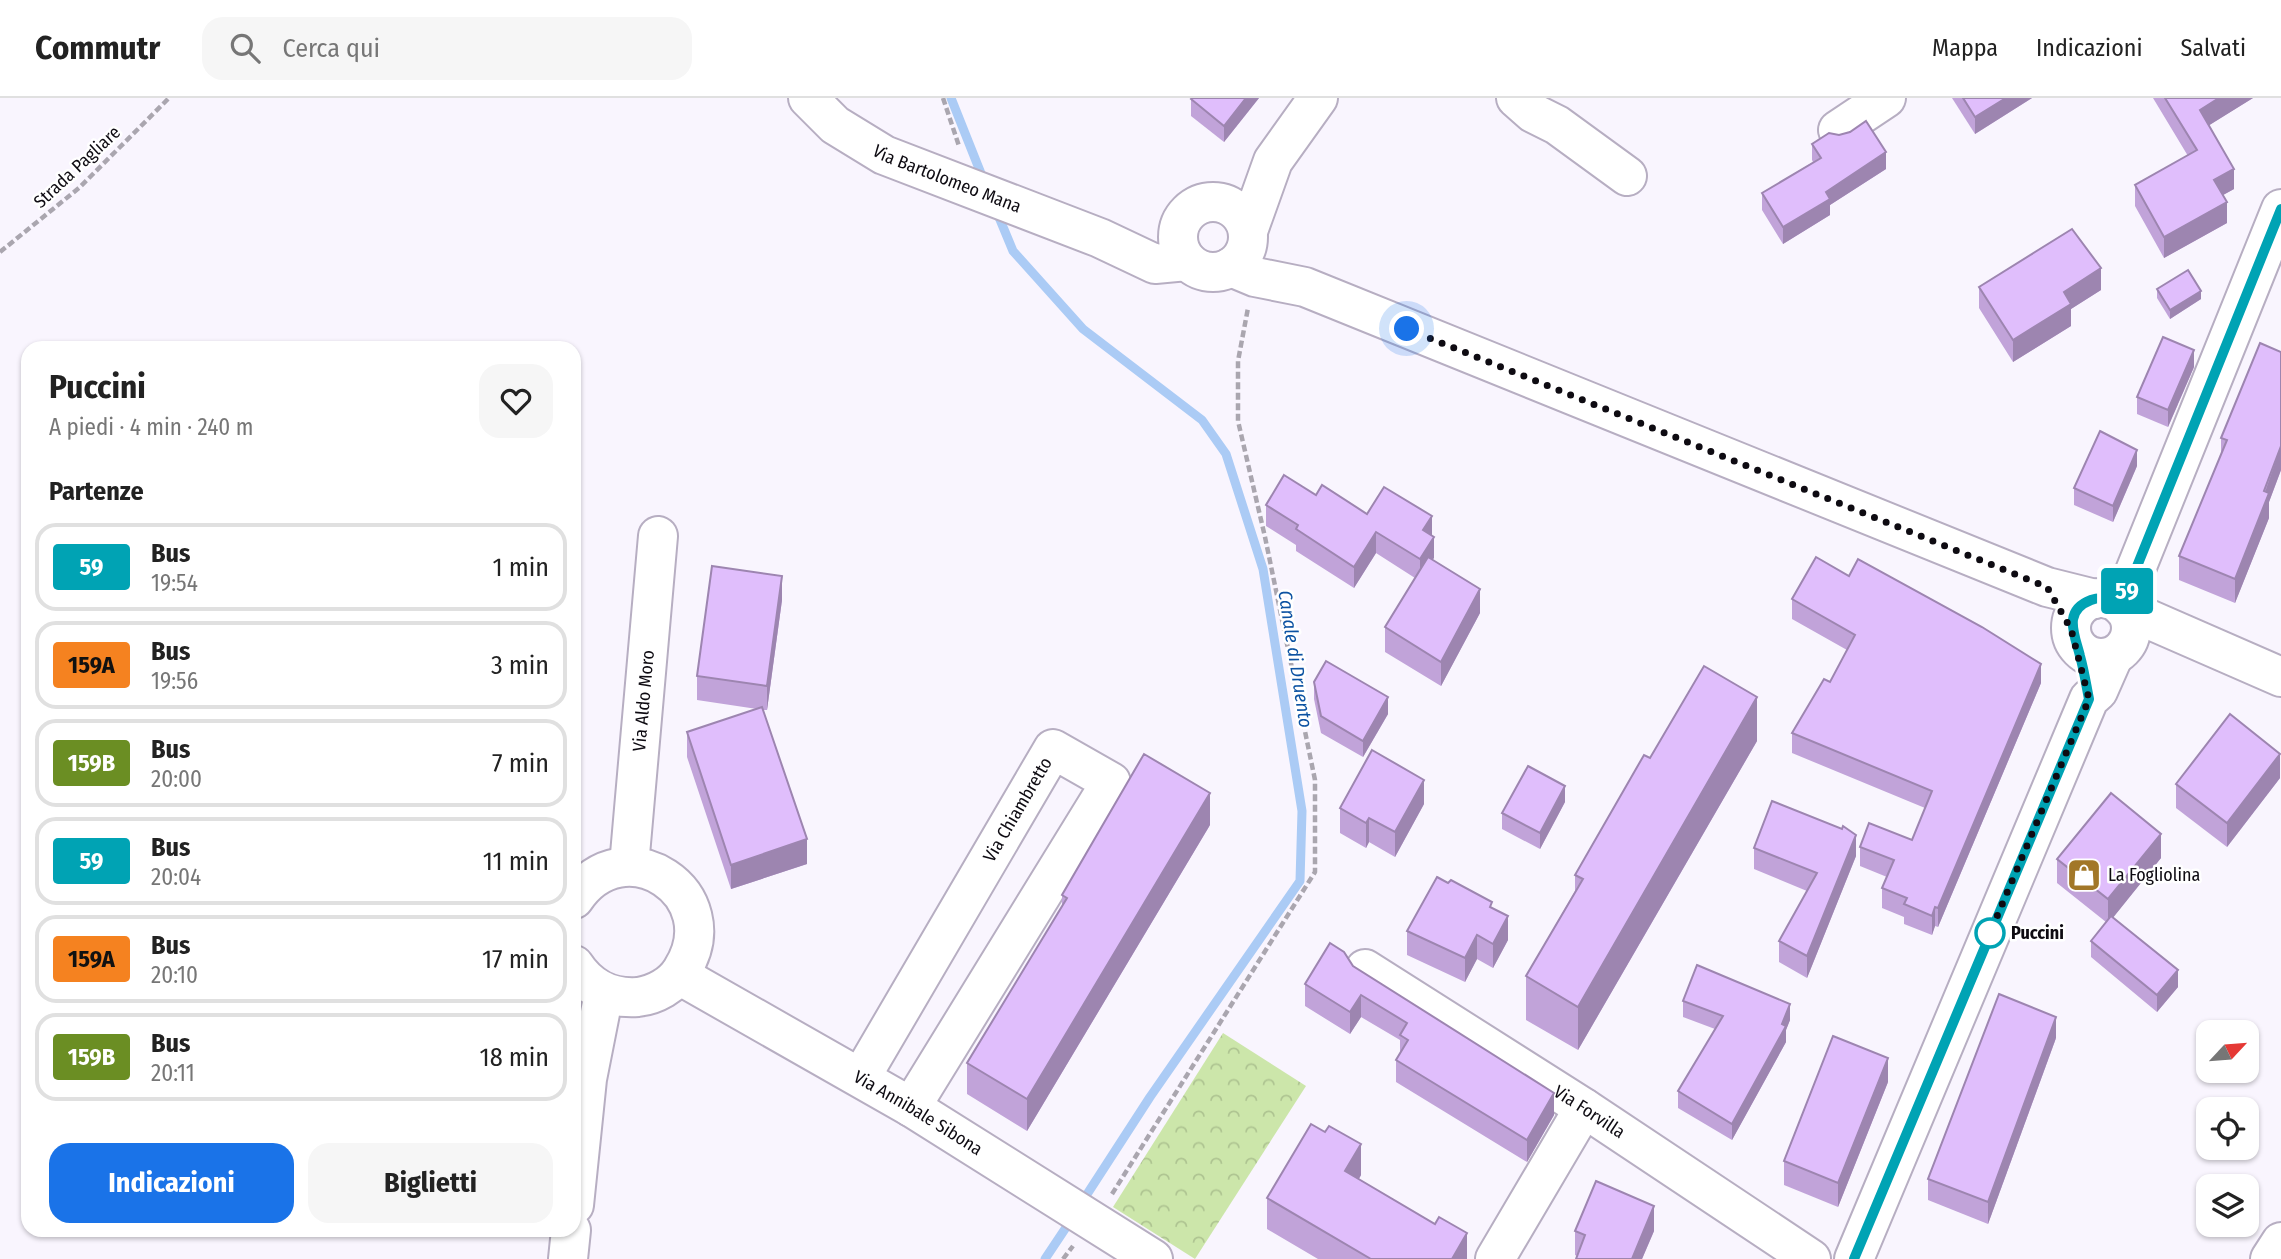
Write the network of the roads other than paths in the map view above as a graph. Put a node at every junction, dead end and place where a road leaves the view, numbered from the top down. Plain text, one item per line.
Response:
1 (808, 98) edge
2 (1885, 98) edge
3 (1518, 99) edge
4 (1299, 104) edge
5 (1838, 130) dead end
6 (1273, 161) junction
7 (1627, 176) dead end
8 (2281, 209) edge
9 (1192, 213) junction
10 (1100, 238) junction
11 (1245, 254) junction
12 (1186, 261) junction
13 (658, 536) dead end
14 (2112, 626) junction
15 (2281, 677) edge
16 (629, 866) junction
17 (581, 889) edge
18 (1365, 969) dead end
19 (679, 975) junction
20 (581, 976) edge
21 (604, 993) junction
22 (861, 1077) junction
23 (911, 1107) junction
24 (1584, 1108) junction
25 (581, 1137) edge
26 (570, 1237) edge
27 (2281, 1242) edge
28 (568, 1259) edge
29 (1153, 1259) edge
30 (1494, 1259) edge
31 (1811, 1259) edge
32 (1854, 1259) edge
33 (2270, 1259) edge

1 - 10 street, Via Bartolomeo Mana
2 - 5 street
3 - 7 street
4 - 6 street
6 - 9 street, Via Bartolomeo Mana
6 - 11 street
8 - 14 street
9 - 10 street, Via Bartolomeo Mana
9 - 11 street
9 - 12 street
10 - 12 street, Via Bartolomeo Mana
11 - 12 street
11 - 14 street
13 - 16 street, Via Aldo Moro
14 - 15 street
14 - 32 street
16 - 17 street
16 - 19 street
18 - 24 street, Via Forvilla
19 - 21 street
19 - 22 street, Via Annibale Sibona
20 - 21 street
21 - 25 street
22 - 23 street, Via Annibale Sibona
22 - 23 street, Via Chiambretto
23 - 29 street, Via Annibale Sibona
24 - 30 street
24 - 31 street, Via Forvilla
26 - 28 street
27 - 33 street

